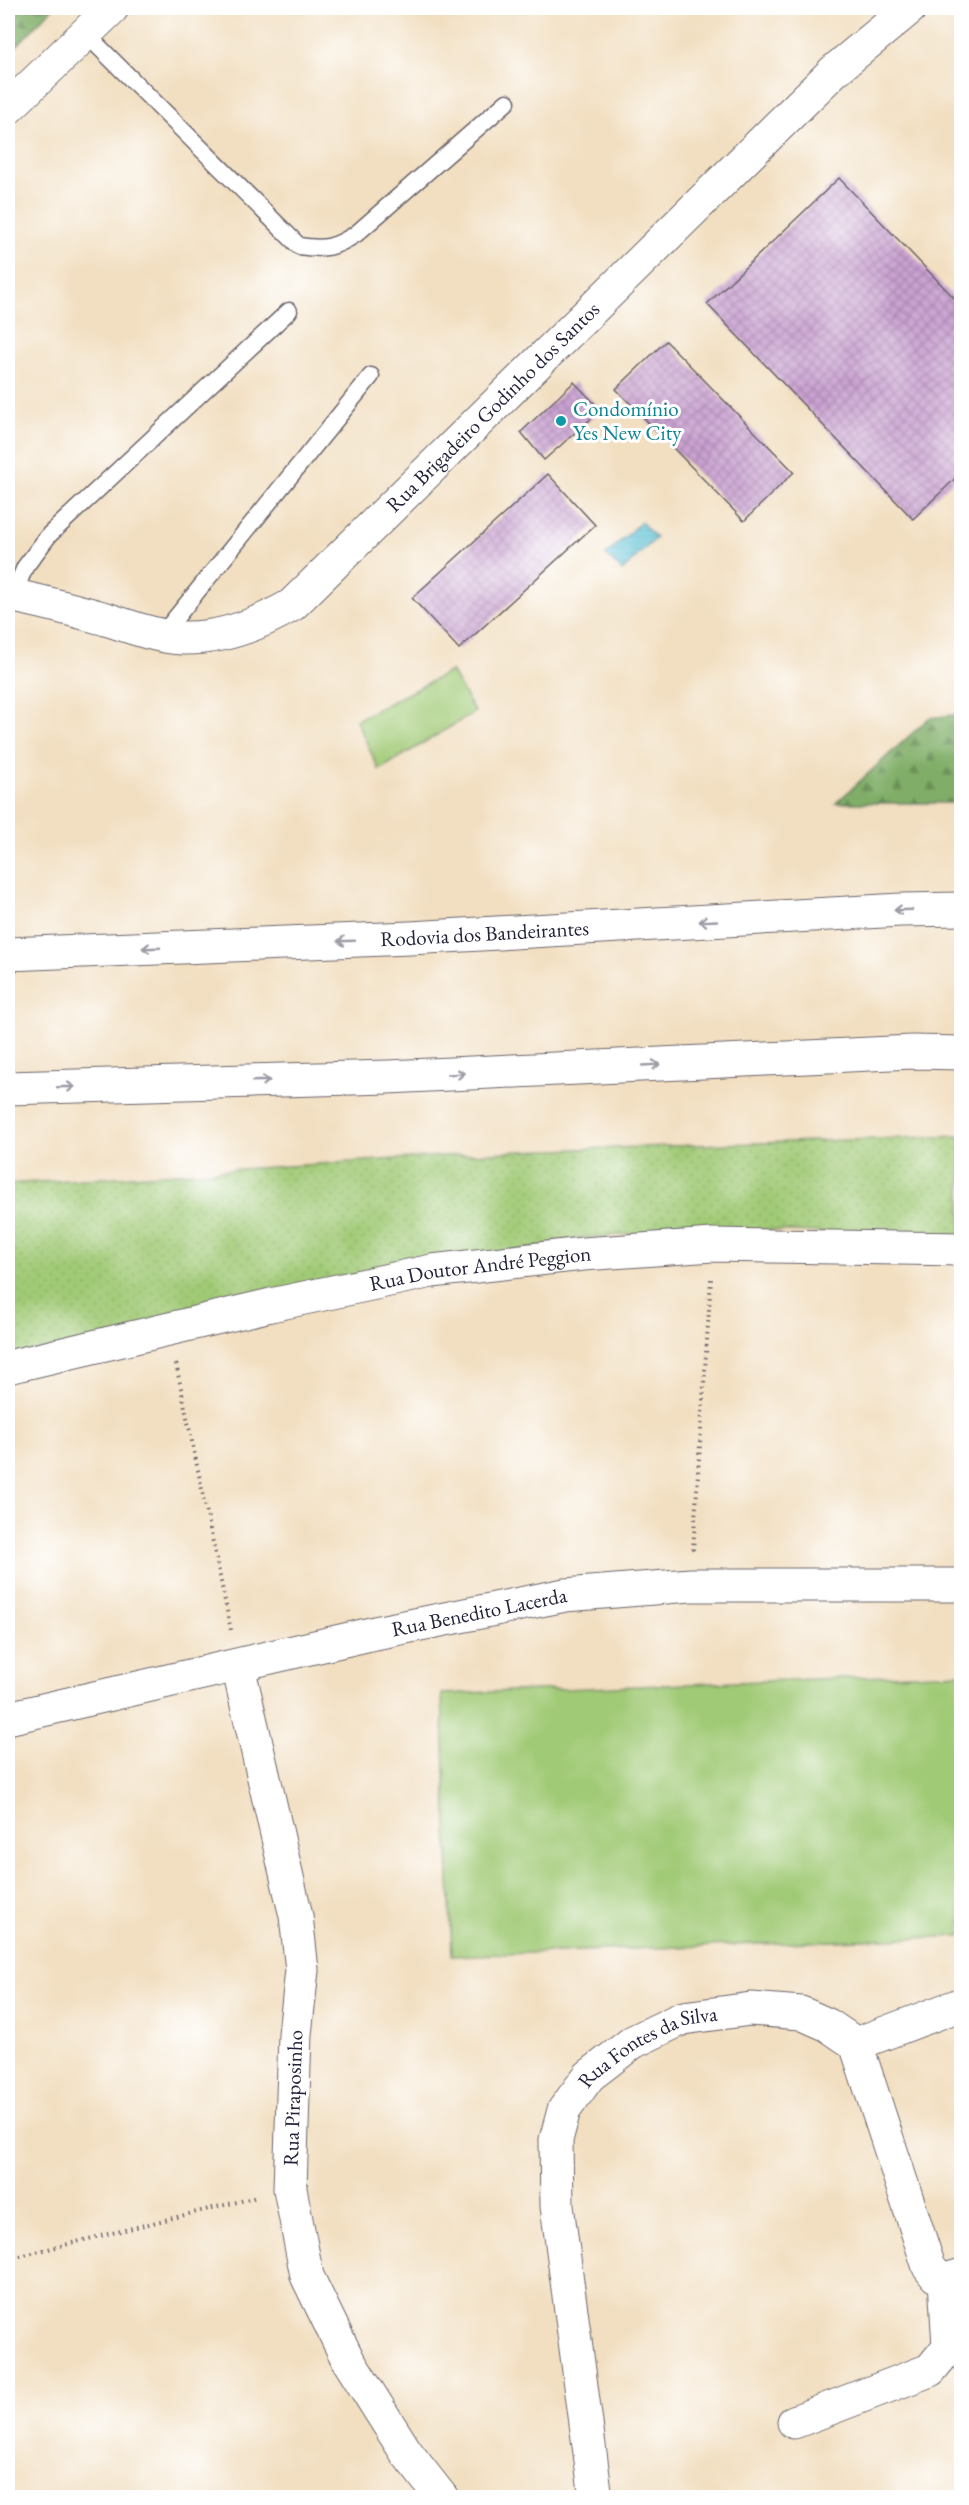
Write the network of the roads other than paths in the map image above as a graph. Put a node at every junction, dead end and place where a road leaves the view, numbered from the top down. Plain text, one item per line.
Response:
1 (112, 8) edge
2 (910, 8) edge
3 (85, 33) junction
4 (507, 102) dead end
5 (8, 108) edge
6 (289, 311) dead end
7 (371, 376) dead end
8 (10, 595) edge
9 (161, 636) junction
10 (962, 909) edge
11 (8, 954) edge
12 (962, 1053) edge
13 (8, 1088) edge
14 (962, 1249) edge
15 (8, 1366) edge
16 (962, 1585) edge
17 (238, 1666) junction
18 (8, 1718) edge
19 (962, 2004) edge
20 (856, 2044) junction
21 (953, 2278) edge
22 (794, 2422) dead end
23 (442, 2498) edge
24 (596, 2498) edge

1 - 3 main road
2 - 9 main road, Rua Brigadeiro Godinho dos Santos
3 - 4 lane
3 - 5 main road
6 - 8 lane
7 - 9 lane
8 - 9 main road, Rua Brigadeiro Godinho dos Santos
10 -> 11 main road, Rodovia dos Bandeirantes
13 -> 12 main road
14 - 15 main road, Rua Doutor André Peggion
16 - 17 main road, Rua Benedito Lacerda
17 - 18 main road, Rua Benedito Lacerda
17 - 23 main road, Rua Piraposinho
19 - 20 main road
20 - 21 main road
20 - 24 main road, Rua Fontes da Silva
21 - 22 main road

